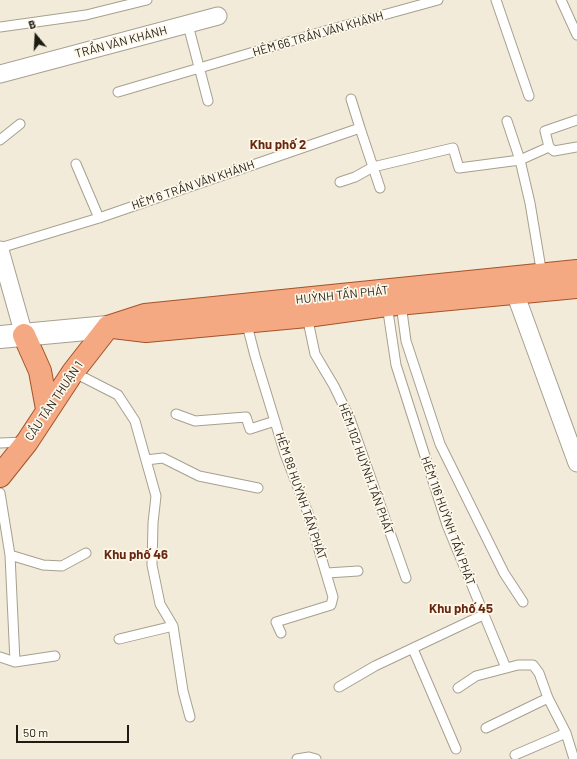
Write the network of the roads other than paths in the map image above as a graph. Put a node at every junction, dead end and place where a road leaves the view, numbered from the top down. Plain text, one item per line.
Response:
1 (147, 0) edge
2 (438, 0) edge
3 (496, 0) edge
4 (561, 0) edge
5 (218, 16) dead end
6 (188, 25) junction
7 (0, 27) edge
8 (577, 35) edge
9 (198, 68) junction
10 (0, 74) edge
11 (118, 92) dead end
12 (529, 96) dead end
13 (351, 99) dead end
14 (208, 101) dead end
15 (577, 120) edge
16 (507, 121) dead end
17 (20, 124) dead end
18 (360, 128) junction
19 (0, 140) edge
20 (549, 147) junction
21 (577, 147) edge
22 (520, 160) junction
23 (76, 164) dead end
24 (373, 167) junction
25 (340, 182) dead end
26 (380, 188) dead end
27 (99, 218) junction
28 (0, 249) edge
29 (561, 281) edge
30 (515, 293) junction
31 (394, 297) junction
32 (307, 316) junction
33 (246, 321) junction
34 (108, 327) junction
35 (24, 335) junction
36 (0, 337) edge
37 (73, 372) junction
38 (47, 409) junction
39 (176, 414) dead end
40 (275, 421) junction
41 (27, 442) junction
42 (0, 443) edge
43 (146, 460) junction
44 (577, 463) edge
45 (0, 476) edge
46 (258, 488) dead end
47 (0, 492) edge
48 (2, 507) edge
49 (86, 553) dead end
50 (10, 556) junction
51 (358, 571) dead end
52 (327, 573) junction
53 (406, 578) dead end
54 (523, 602) dead end
55 (483, 615) junction
56 (173, 626) junction
57 (281, 633) dead end
58 (119, 639) dead end
59 (413, 649) junction
60 (55, 656) dead end
61 (0, 657) edge
62 (15, 662) junction
63 (506, 668) junction
64 (340, 687) dead end
65 (458, 688) dead end
66 (548, 698) junction
67 (190, 718) dead end
68 (486, 728) dead end
69 (566, 733) junction
70 (456, 749) dead end
71 (515, 755) dead end
72 (297, 759) edge
73 (316, 759) edge
74 (574, 759) edge

1 - 7 lane
2 - 9 lane, HẺM 66 TRẦN VĂN KHÁNH
3 - 12 lane
4 - 8 lane
5 - 6 street, TRẦN VĂN KHÁNH
6 - 9 lane
6 - 10 street, TRẦN VĂN KHÁNH
9 - 11 lane, HẺM 66 TRẦN VĂN KHÁNH
9 - 14 lane
13 - 18 lane
15 - 20 lane
16 - 22 lane
17 - 19 lane
18 - 24 lane
18 - 27 lane, HẺM 6 TRẦN VĂN KHÁNH
20 - 21 lane
20 - 22 lane
22 - 24 lane
22 - 29 lane
23 - 27 lane
24 - 25 lane
24 - 26 lane
27 - 28 lane, HẺM 6 TRẦN VĂN KHÁNH
28 - 35 street
29 - 30 main road, HUỲNH TẤN PHÁT
29 - 31 main road, HUỲNH TẤN PHÁT
30 - 31 main road, HUỲNH TẤN PHÁT
30 - 44 street
31 - 32 main road, HUỲNH TẤN PHÁT
31 - 34 main road, HUỲNH TẤN PHÁT
31 - 54 lane
31 - 55 lane, HẺM 116 HUỲNH TẤN PHÁT
32 - 33 main road, HUỲNH TẤN PHÁT
32 - 53 lane, HẺM 102 HUỲNH TẤN PHÁT
33 - 34 main road, HUỲNH TẤN PHÁT
33 - 40 lane, HẺM 88 HUỲNH TẤN PHÁT
34 - 35 main road, HUỲNH TẤN PHÁT
34 - 37 main road, CẦU TÂN THUẬN 1
35 - 36 main road, HUỲNH TẤN PHÁT
35 - 38 main road
37 - 38 main road, CẦU TÂN THUẬN 1
37 - 43 lane
38 - 41 main road, CẦU TÂN THUẬN 1
39 - 40 lane
40 - 52 lane, HẺM 88 HUỲNH TẤN PHÁT
41 - 42 lane
41 - 45 main road, CẦU TÂN THUẬN 1
43 - 46 lane
43 - 56 lane
47 - 48 lane
48 - 50 lane
49 - 50 lane
50 - 62 lane
51 - 52 lane
52 - 57 lane, HẺM 88 HUỲNH TẤN PHÁT
55 - 59 lane
55 - 63 lane, HẺM 116 HUỲNH TẤN PHÁT
56 - 58 lane
56 - 67 lane
59 - 64 lane
59 - 70 lane
60 - 62 lane
61 - 62 lane
63 - 65 lane
63 - 66 lane
66 - 68 lane
66 - 69 lane
69 - 71 lane
69 - 74 lane
72 - 73 lane

